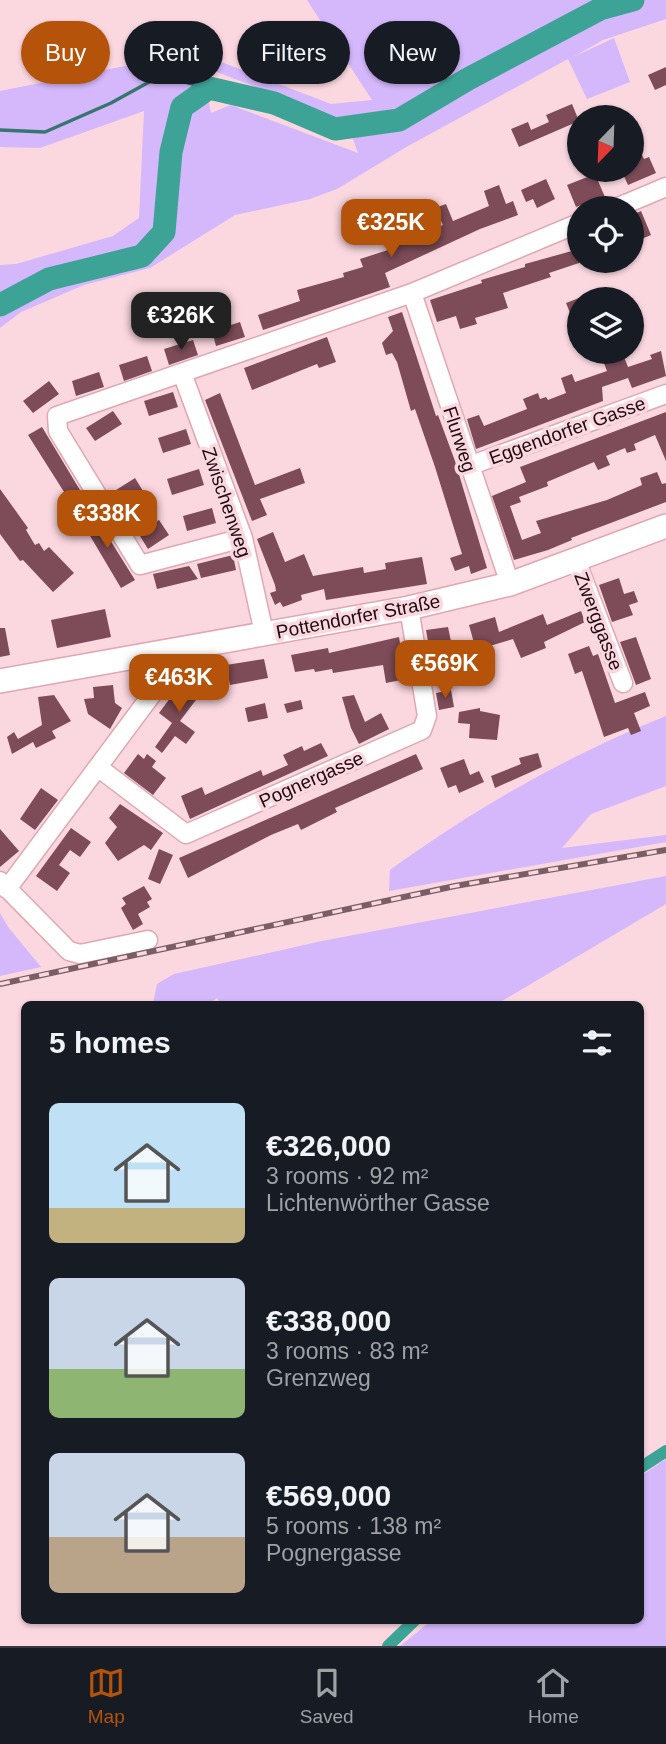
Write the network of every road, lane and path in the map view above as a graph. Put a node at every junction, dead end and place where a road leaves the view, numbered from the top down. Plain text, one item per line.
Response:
1 (666, 187) edge
2 (644, 196) edge
3 (567, 228) edge
4 (412, 293) junction
5 (182, 373) junction
6 (666, 394) edge
7 (469, 466) junction
8 (666, 526) edge
9 (243, 538) junction
10 (576, 560) junction
11 (510, 584) junction
12 (409, 608) junction
13 (264, 633) junction
14 (180, 649) junction
15 (0, 681) edge
16 (623, 683) dead end
17 (99, 768) junction
18 (3, 885) edge
19 (148, 940) dead end

1 - 2 street
3 - 4 street
4 - 5 street
4 - 7 street, Flurweg
5 - 9 street, Zwischenweg
5 - 9 street
6 - 7 street, Eggendorfer Gasse
7 - 11 street, Flurweg
8 - 10 main road, Pottendorfer Straße
9 - 13 street, Zwischenweg
10 - 11 main road, Pottendorfer Straße
10 - 16 street, Zwerggasse
11 - 12 main road, Pottendorfer Straße
12 - 13 main road, Pottendorfer Straße
12 - 17 street, Pognergasse
13 - 14 main road, Pottendorfer Straße
14 - 15 main road, Pottendorfer Straße
14 - 17 street
17 - 18 street
18 - 19 street

